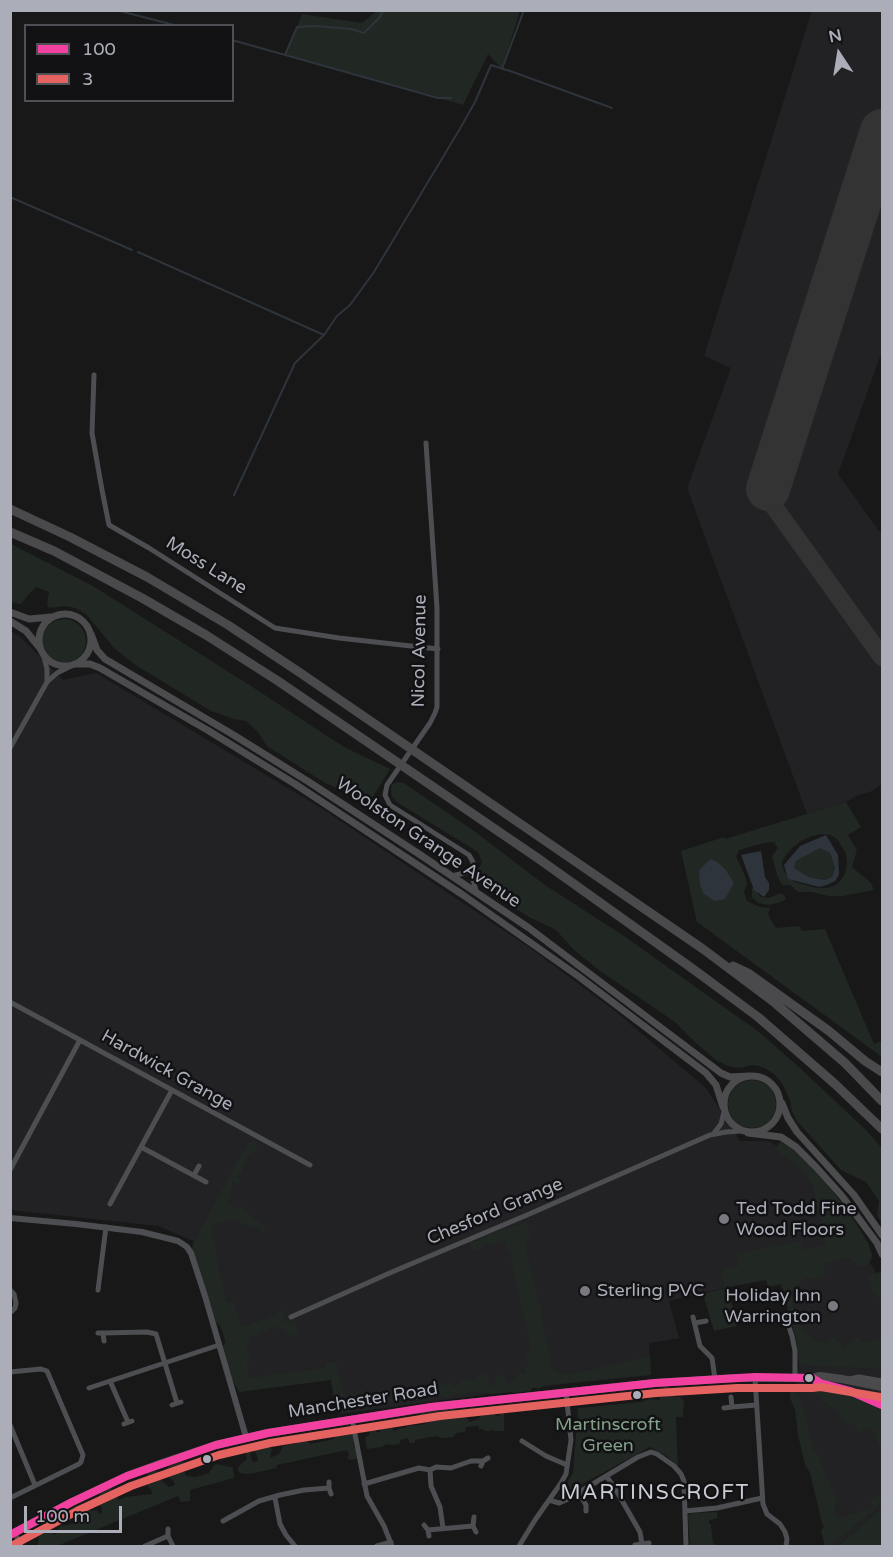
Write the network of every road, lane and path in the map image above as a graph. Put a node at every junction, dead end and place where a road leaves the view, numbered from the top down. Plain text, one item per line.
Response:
1 (94, 375) dead end
2 (426, 443) dead end
3 (10, 509) edge
4 (10, 532) edge
5 (10, 612) edge
6 (56, 616) junction
7 (10, 621) edge
8 (91, 634) junction
9 (438, 649) junction
10 (42, 652) junction
11 (73, 665) junction
12 (47, 682) junction
13 (10, 748) edge
14 (472, 871) junction
15 (452, 876) junction
16 (476, 892) junction
17 (703, 949) junction
18 (10, 1002) edge
19 (80, 1040) junction
20 (882, 1072) edge
21 (749, 1076) junction
22 (172, 1090) junction
23 (780, 1098) junction
24 (882, 1101) edge
25 (724, 1110) junction
26 (882, 1129) edge
27 (745, 1132) junction
28 (710, 1135) junction
29 (141, 1147) junction
30 (199, 1166) dead end
31 (309, 1166) dead end
32 (10, 1170) edge
33 (194, 1175) junction
34 (206, 1182) dead end
35 (110, 1204) dead end
36 (10, 1218) edge
37 (106, 1227) junction
38 (882, 1235) edge
39 (882, 1254) edge
40 (10, 1290) edge
41 (98, 1290) dead end
42 (10, 1314) edge
43 (291, 1317) dead end
44 (778, 1319) dead end
45 (706, 1321) dead end
46 (104, 1341) dead end
47 (219, 1345) junction
48 (163, 1363) junction
49 (10, 1372) edge
50 (754, 1377) junction
51 (795, 1377) junction
52 (812, 1378) junction
53 (715, 1379) junction
54 (850, 1380) junction
55 (110, 1381) junction
56 (882, 1382) edge
57 (882, 1387) edge
58 (89, 1388) dead end
59 (566, 1392) junction
60 (731, 1397) dead end
61 (177, 1403) dead end
62 (756, 1405) junction
63 (882, 1405) edge
64 (732, 1407) junction
65 (724, 1408) dead end
66 (352, 1419) junction
67 (128, 1422) dead end
68 (10, 1425) edge
69 (246, 1437) junction
70 (522, 1441) dead end
71 (484, 1462) dead end
72 (567, 1465) junction
73 (430, 1470) junction
74 (607, 1477) junction
75 (364, 1484) junction
76 (35, 1485) junction
77 (330, 1488) dead end
78 (579, 1493) junction
79 (10, 1498) edge
80 (274, 1498) junction
81 (762, 1498) junction
82 (549, 1500) junction
83 (225, 1509) dead end
84 (586, 1511) dead end
85 (685, 1511) junction
86 (229, 1517) junction
87 (474, 1517) dead end
88 (223, 1521) dead end
89 (443, 1528) junction
90 (168, 1529) dead end
91 (427, 1530) dead end
92 (13, 1534) edge
93 (168, 1536) junction
94 (392, 1544) edge
95 (635, 1545) dead end
96 (21, 1546) edge
97 (145, 1546) edge
98 (172, 1546) edge
99 (292, 1546) edge
100 (377, 1546) edge
101 (519, 1546) edge
102 (686, 1546) edge
103 (786, 1546) edge

1 - 9 street, Moss Lane
2 - 9 street, Nicol Avenue
3 - 17 highway
4 - 26 highway
5 - 6 main road
6 - 8 main road
6 - 10 main road
7 - 10 main road
8 - 11 main road
8 - 15 main road, Woolston Grange Avenue
9 - 14 street, Nicol Avenue
10 - 11 main road
10 - 12 street
11 - 12 street
11 - 25 main road, Woolston Grange Avenue
12 - 13 street
14 - 15 street
14 - 16 street, Nicol Avenue
15 - 16 main road, Woolston Grange Avenue
16 - 21 main road, Woolston Grange Avenue
17 - 20 highway
17 - 24 highway
18 - 19 street, Hardwick Grange
19 - 22 street, Hardwick Grange
19 - 32 street
21 - 23 main road
21 - 25 main road
22 - 29 street
22 - 31 street, Hardwick Grange
23 - 27 main road
23 - 38 main road
25 - 27 main road
25 - 28 street
27 - 28 street, Chesford Grange
27 - 39 main road
28 - 43 street, Chesford Grange
29 - 33 street
29 - 35 street
30 - 33 street
33 - 34 street
36 - 37 street
37 - 41 street
37 - 47 street
40 - 42 street
44 - 51 street
45 - 53 street
46 - 48 street
47 - 48 street
47 - 69 street
48 - 55 street
48 - 61 street
49 - 76 street
50 - 51 main road, Manchester Road
50 - 53 main road, Manchester Road
50 - 62 street
51 - 52 main road, Manchester Road
52 - 54 main road, Manchester Road
52 - 63 main road, Manchester Road
53 - 59 main road, Manchester Road
54 - 56 main road
54 - 57 main road, Manchester Road
55 - 58 street
55 - 67 street
59 - 66 main road, Manchester Road
59 - 72 street
60 - 64 street
62 - 64 street
62 - 81 street
64 - 65 street
66 - 69 main road, Manchester Road
66 - 75 street
68 - 76 street
69 - 92 main road, Manchester Road
70 - 72 street
71 - 73 street
72 - 82 street
73 - 75 street
73 - 89 street
74 - 78 street
74 - 85 street
74 - 95 street
75 - 94 street
76 - 79 street
77 - 80 street
78 - 82 street
78 - 84 street
80 - 86 street
80 - 99 street
81 - 85 street
81 - 103 street
82 - 101 street
83 - 86 street
85 - 102 street
86 - 88 street
87 - 89 street
89 - 91 street
90 - 93 street
92 - 96 street
93 - 97 street
93 - 98 street
94 - 100 street

